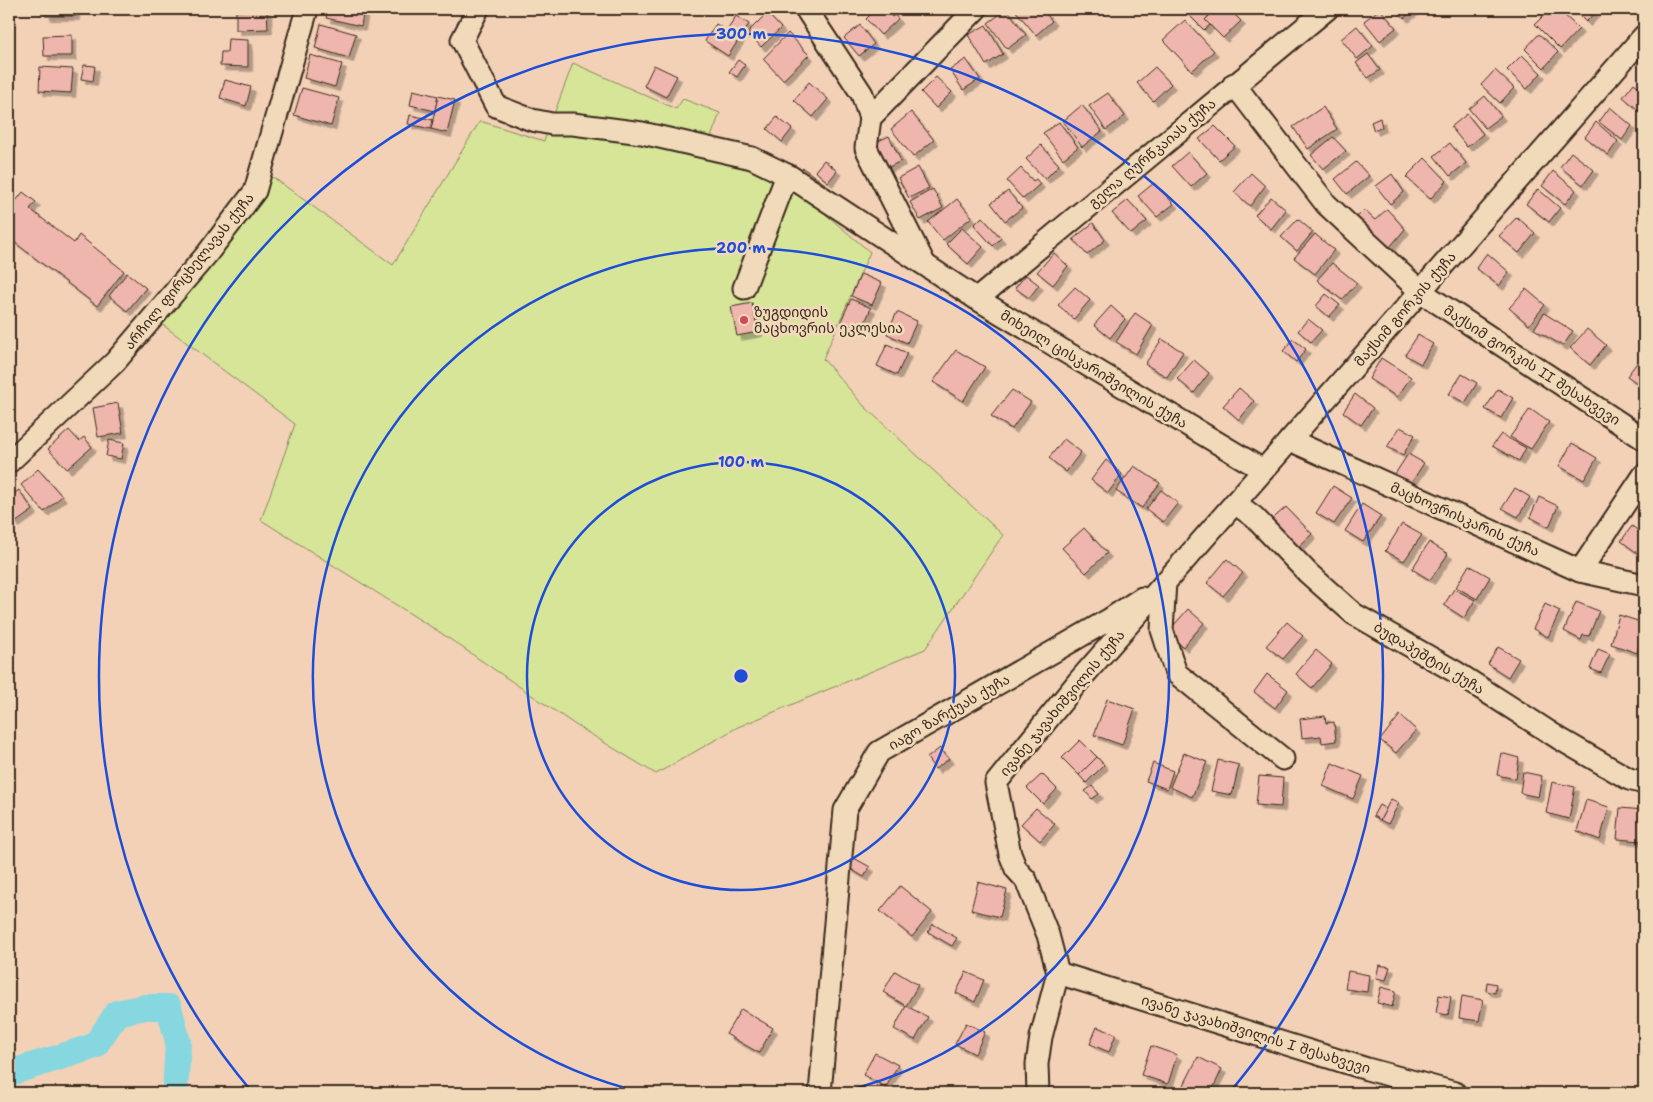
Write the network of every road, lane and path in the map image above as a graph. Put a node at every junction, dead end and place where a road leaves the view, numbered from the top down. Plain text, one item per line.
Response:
1 (307, 9) edge
2 (478, 9) edge
3 (806, 9) edge
4 (976, 9) edge
5 (1327, 9) edge
6 (1644, 36) edge
7 (1234, 84) junction
8 (870, 118) junction
9 (787, 175) junction
10 (926, 266) junction
11 (744, 288) dead end
12 (1420, 291) junction
13 (977, 299) junction
14 (1644, 439) edge
15 (1290, 440) junction
16 (9, 462) edge
17 (1263, 470) junction
18 (1644, 475) edge
19 (1235, 503) junction
20 (1580, 572) junction
21 (1165, 582) junction
22 (1644, 585) edge
23 (1283, 759) dead end
24 (1644, 783) edge
25 (1058, 973) junction
26 (820, 1093) edge
27 (1038, 1093) edge
28 (1454, 1093) edge

1 - 16 street, არჩილ ფირცხელავას ქუჩა
2 - 9 street, მიხეილ ცისკარიშვილის ქუჩა
3 - 8 street
4 - 8 street
5 - 7 street, გელა ღურწკაიას ქუჩა
6 - 12 street, მაქსიმ გორკის ქუჩა
7 - 12 street, მაქსიმ გორკის II შესახვევი
7 - 13 street, გელა ღურწკაიას ქუჩა
8 - 10 street
9 - 10 street, მიხეილ ცისკარიშვილის ქუჩა
9 - 11 street
10 - 13 street, მიხეილ ცისკარიშვილის ქუჩა
12 - 14 street, მაქსიმ გორკის II შესახვევი
12 - 15 street, მაქსიმ გორკის ქუჩა
13 - 17 street, მიხეილ ცისკარიშვილის ქუჩა
15 - 17 street, მაქსიმ გორკის ქუჩა
15 - 20 street, მაცხოვრისკარის ქუჩა
17 - 19 street, მაქსიმ გორკის ქუჩა
18 - 20 street
19 - 21 street, მაქსიმ გორკის ქუჩა
19 - 24 street, ბუდაპეშტის ქუჩა
20 - 22 street, მაცხოვრისკარის ქუჩა
21 - 23 street
21 - 25 street, ივანე ჯავახიშვილის ქუჩა
21 - 26 street, იაგო ზარქუას ქუჩა
25 - 27 street
25 - 28 street, ივანე ჯავახიშვილის I შესახვევი

